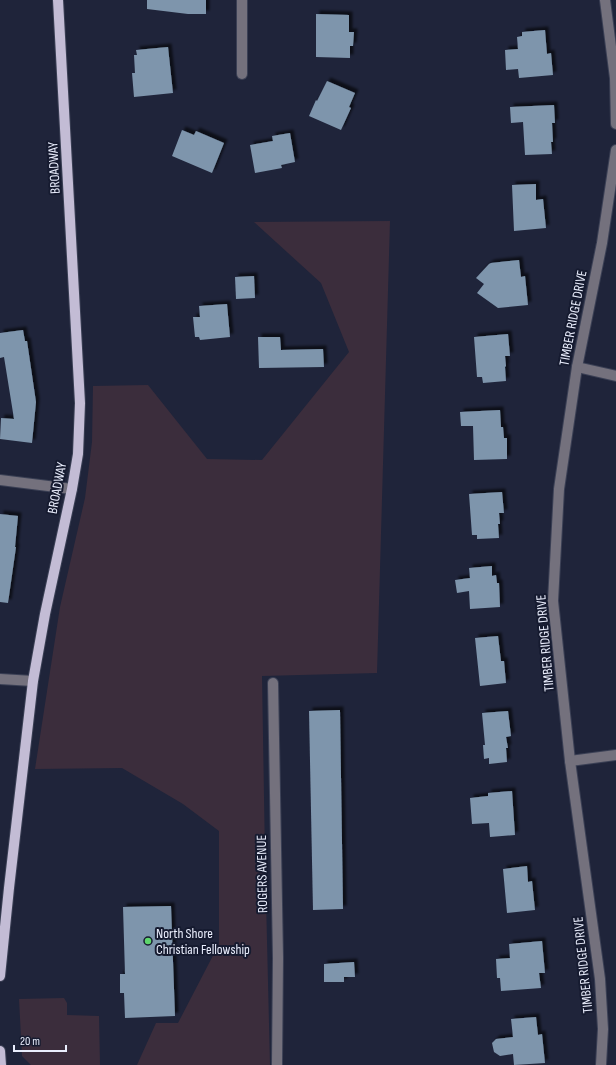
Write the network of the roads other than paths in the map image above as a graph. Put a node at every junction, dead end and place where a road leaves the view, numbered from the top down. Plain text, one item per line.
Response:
1 (58, 0) edge
2 (242, 0) edge
3 (605, 0) edge
4 (242, 74) dead end
5 (616, 124) edge
6 (616, 150) edge
7 (577, 368) junction
8 (616, 376) edge
9 (0, 480) edge
10 (72, 489) junction
11 (0, 679) edge
12 (33, 681) junction
13 (272, 683) dead end
14 (616, 755) edge
15 (570, 761) junction
16 (0, 976) edge
17 (0, 1051) edge
18 (2, 1065) edge
19 (278, 1065) edge
20 (601, 1065) edge

1 - 10 main road, BROADWAY
2 - 4 street
3 - 5 street
6 - 7 street, TIMBER RIDGE DRIVE
7 - 8 street
7 - 15 street, TIMBER RIDGE DRIVE
9 - 10 street
10 - 12 main road, BROADWAY
11 - 12 street
12 - 16 main road, BROADWAY
13 - 19 street, ROGERS AVENUE
14 - 15 street
15 - 20 street, TIMBER RIDGE DRIVE
17 - 18 main road

